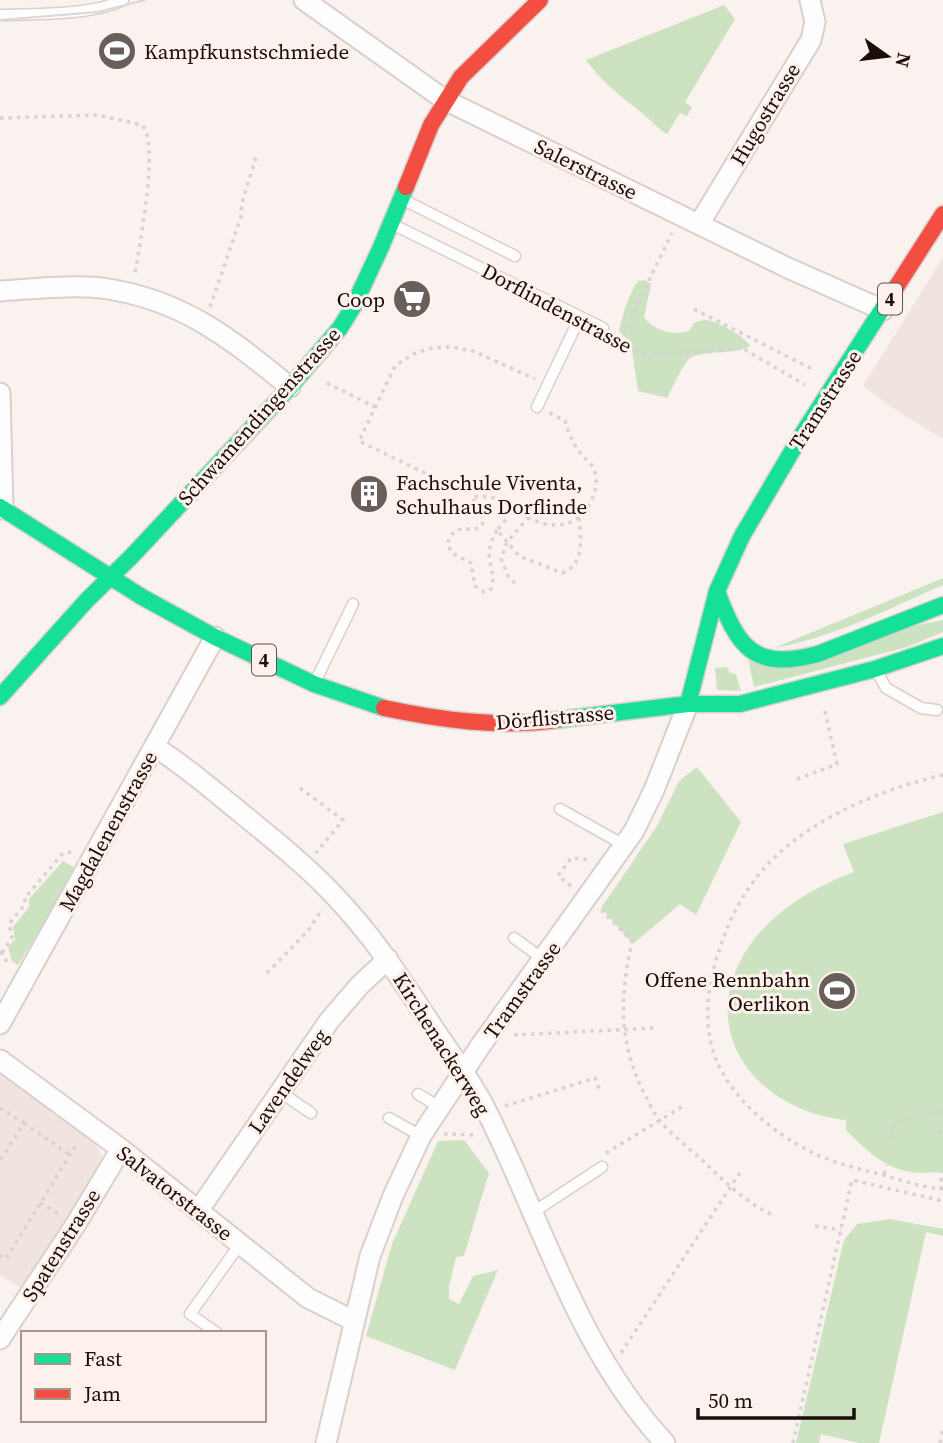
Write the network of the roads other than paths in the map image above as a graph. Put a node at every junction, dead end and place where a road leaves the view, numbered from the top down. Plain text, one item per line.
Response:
1 (123, 0) edge
2 (540, 0) edge
3 (810, 0) edge
4 (312, 6) edge
5 (0, 15) edge
6 (445, 100) junction
7 (401, 198) junction
8 (943, 214) edge
9 (391, 223) junction
10 (699, 224) junction
11 (515, 256) dead end
12 (0, 291) edge
13 (883, 310) junction
14 (580, 317) junction
15 (603, 328) road end
16 (290, 387) junction
17 (0, 393) edge
18 (537, 407) dead end
19 (2, 508) edge
20 (110, 576) junction
21 (717, 591) junction
22 (353, 604) dead end
23 (943, 605) edge
24 (215, 637) junction
25 (943, 646) edge
26 (875, 668) junction
27 (314, 684) junction
28 (0, 697) edge
29 (688, 704) junction
30 (937, 710) dead end
31 (155, 747) junction
32 (560, 808) dead end
33 (624, 845) junction
34 (514, 938) dead end
35 (388, 959) junction
36 (544, 959) junction
37 (0, 1024) edge
38 (0, 1060) edge
39 (464, 1072) junction
40 (280, 1092) junction
41 (418, 1094) dead end
42 (439, 1107) junction
43 (311, 1113) dead end
44 (389, 1118) dead end
45 (429, 1135) junction
46 (121, 1149) junction
47 (601, 1167) dead end
48 (198, 1211) junction
49 (532, 1213) junction
50 (240, 1244) junction
51 (354, 1321) junction
52 (214, 1331) edge
53 (0, 1339) edge
54 (649, 1426) junction
55 (326, 1443) edge
56 (638, 1443) edge
57 (665, 1443) edge

1 - 5 lane
2 - 6 main road, Schwamendingenstrasse
3 - 10 street, Hugostrasse
4 - 6 street, Salerstrasse
6 - 7 main road, Schwamendingenstrasse
6 - 10 street, Salerstrasse
7 - 9 main road, Schwamendingenstrasse
7 - 11 lane
8 - 13 main road, Tramstrasse / 4
9 - 14 lane, Dorflindenstrasse
9 - 16 main road, Schwamendingenstrasse
10 - 13 street, Salerstrasse
12 - 16 street
13 - 21 main road, Tramstrasse / 4
14 - 15 lane, Dorflindenstrasse
14 - 18 lane
16 - 20 main road, Schwamendingenstrasse
17 - 19 street
19 - 20 main road, Dörflistrasse / 4
20 - 24 main road, Dörflistrasse / 4
20 - 28 main road, Schwamendingenstrasse
21 - 23 main road
21 - 29 main road, Tramstrasse
22 - 27 lane
24 - 27 main road, Dörflistrasse / 4
24 - 31 street, Magdalenenstrasse
25 - 26 main road, Dörflistrasse / 4
26 - 29 main road, Dörflistrasse / 4
26 - 30 lane
27 - 29 main road, Dörflistrasse / 4
29 - 33 street, Tramstrasse
31 - 35 street, Kirchenackerweg
31 - 37 street, Magdalenenstrasse
32 - 33 lane
33 - 36 street, Tramstrasse
34 - 36 lane
35 - 39 street, Kirchenackerweg
35 - 40 street, Lavendelweg
36 - 39 street, Tramstrasse
38 - 46 street, Salvatorstrasse
39 - 42 street, Tramstrasse
39 - 49 street, Kirchenackerweg
40 - 43 lane
40 - 48 street, Lavendelweg
41 - 42 lane
42 - 45 street, Tramstrasse
44 - 45 lane
45 - 51 street, Tramstrasse
46 - 48 street, Salvatorstrasse
46 - 53 street, Spatenstrasse
47 - 49 lane
48 - 50 street, Salvatorstrasse
49 - 54 street, Kirchenackerweg
50 - 51 street, Salvatorstrasse
50 - 52 lane
51 - 55 street, Tramstrasse
54 - 56 street
54 - 57 street, Kirchenackerweg

